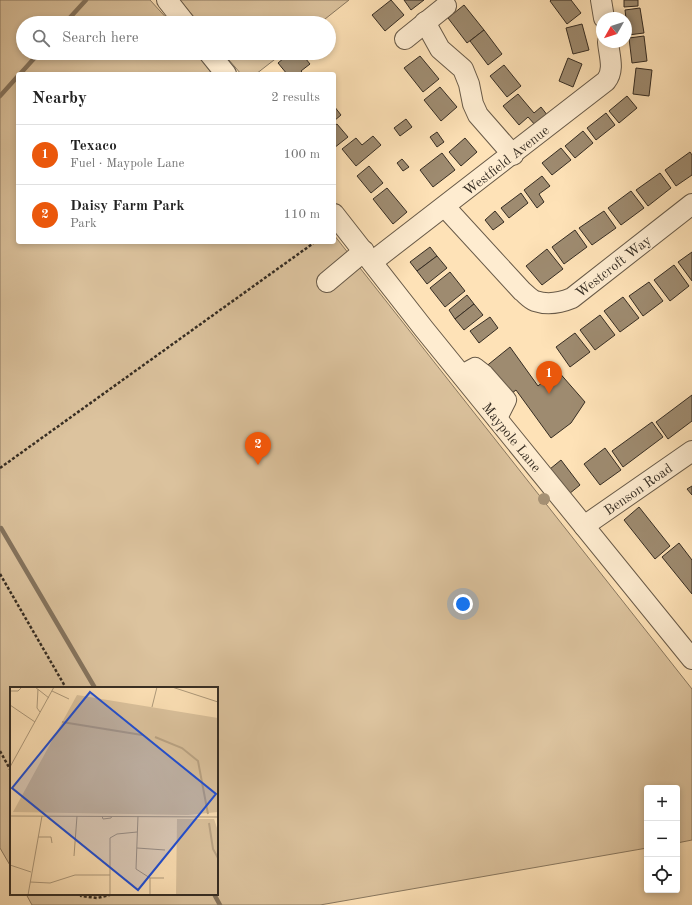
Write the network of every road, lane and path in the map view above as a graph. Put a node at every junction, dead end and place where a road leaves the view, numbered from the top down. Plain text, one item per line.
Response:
1 (167, 0) edge
2 (601, 0) edge
3 (446, 6) dead end
4 (603, 12) edge
5 (180, 16) edge
6 (425, 22) junction
7 (405, 39) dead end
8 (609, 48) edge
9 (215, 60) edge
10 (224, 72) edge
11 (513, 154) junction
12 (692, 204) edge
13 (445, 207) junction
14 (336, 217) edge
15 (313, 244) edge
16 (368, 257) junction
17 (327, 282) dead end
18 (692, 451) edge
19 (0, 468) edge
20 (584, 526) junction
21 (0, 574) edge
22 (692, 659) edge
23 (65, 687) edge
24 (0, 751) edge
25 (10, 769) edge
26 (80, 895) edge
27 (110, 895) edge

1 - 5 street
2 - 4 street
3 - 6 street
6 - 7 street
6 - 11 street
8 - 11 street, Westfield Avenue
9 - 10 street
11 - 13 street, Westfield Avenue
12 - 13 street, Westcroft Way
13 - 16 street, Westfield Avenue
14 - 16 street, Maypole Lane
15 - 19 path
16 - 17 street, Westfield Avenue
16 - 20 street, Maypole Lane
18 - 20 street, Benson Road
20 - 22 street, Maypole Lane
21 - 23 path
24 - 25 path
26 - 27 path

